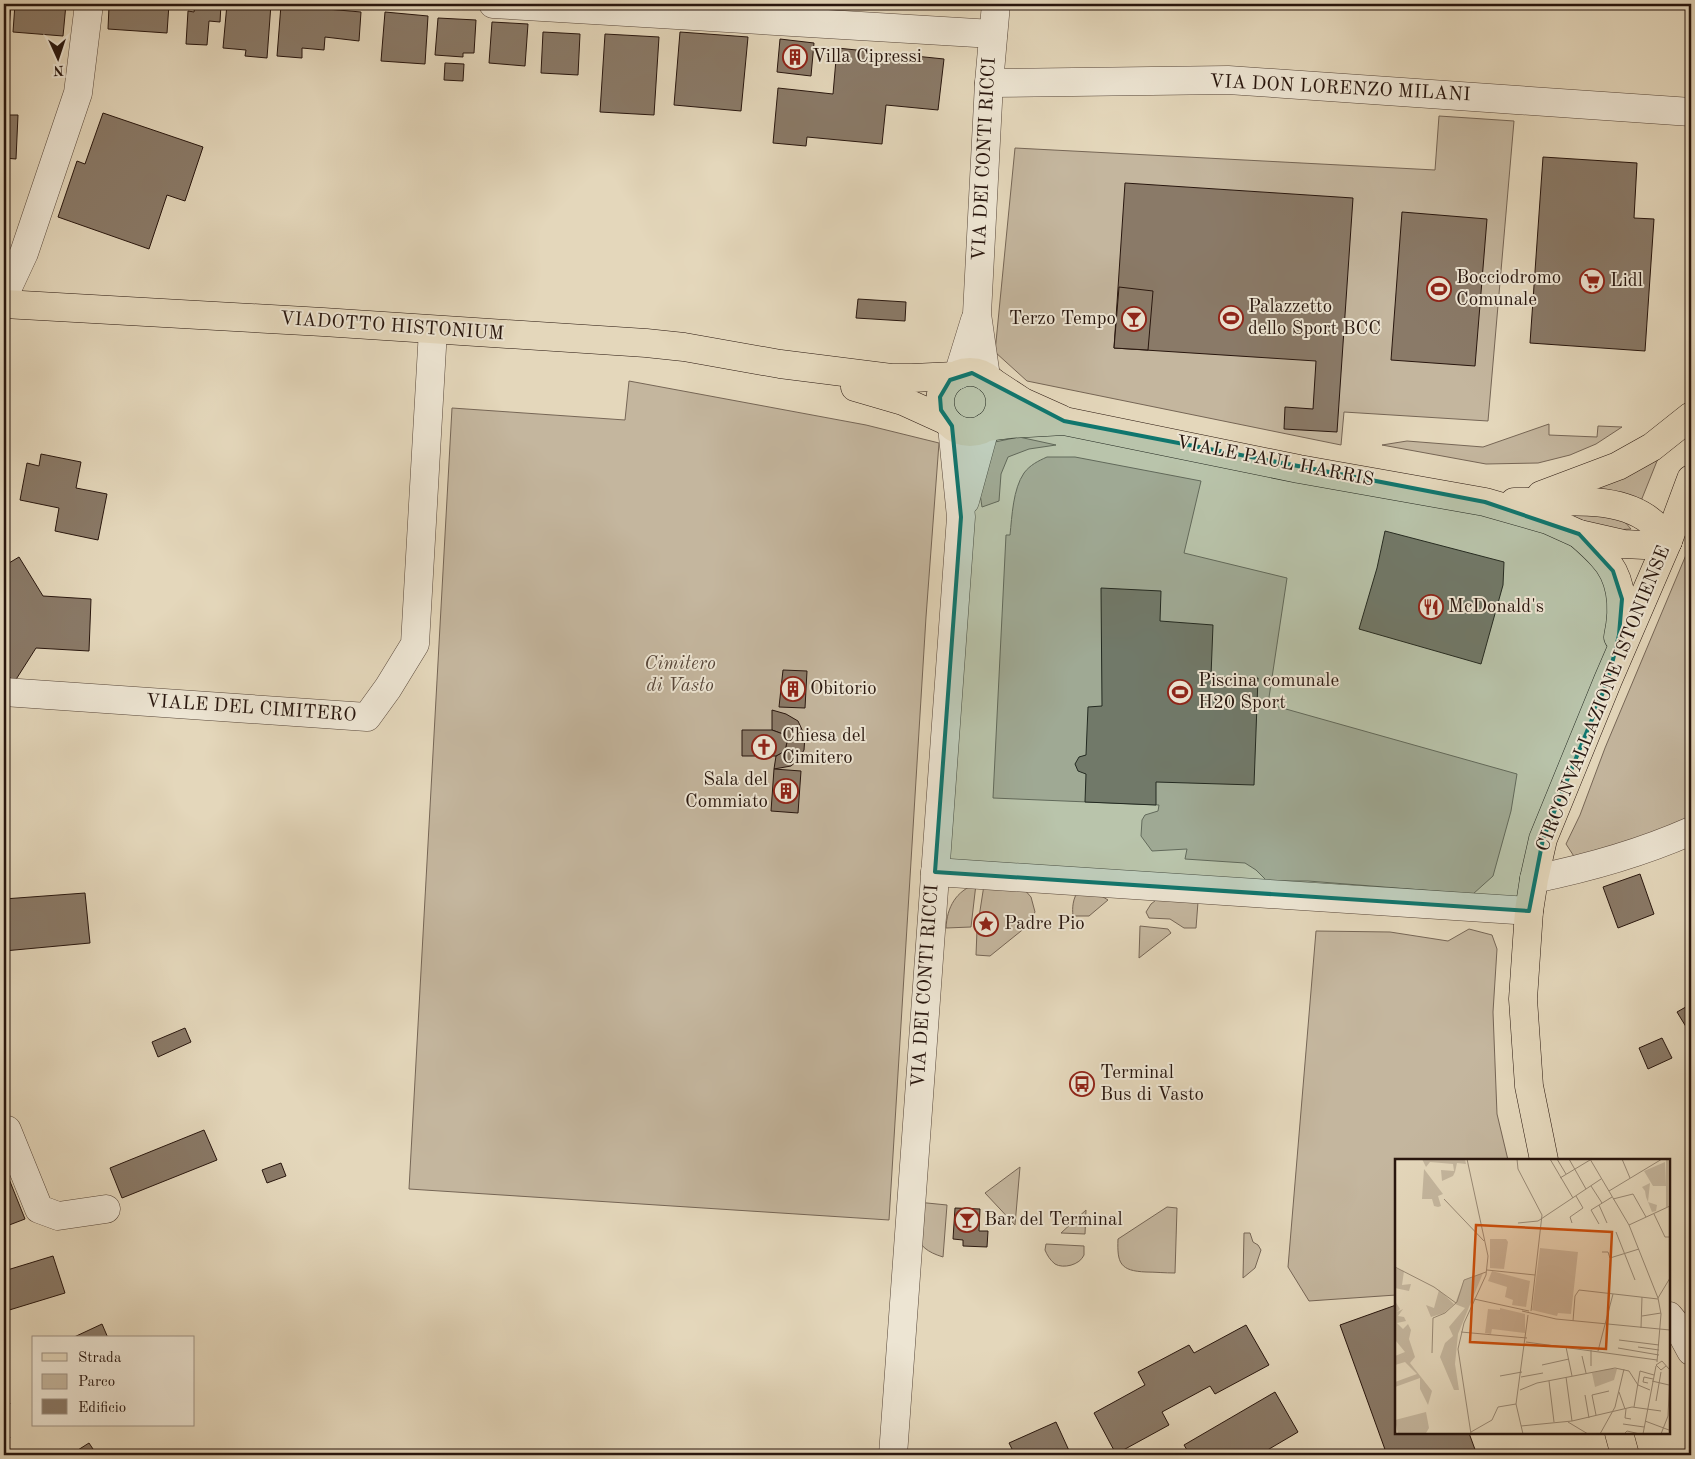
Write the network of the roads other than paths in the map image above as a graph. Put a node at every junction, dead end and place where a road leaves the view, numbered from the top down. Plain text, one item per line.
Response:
1 (89, 4) edge
2 (495, 4) edge
3 (996, 4) edge
4 (993, 34) junction
5 (989, 83) junction
6 (1691, 112) edge
7 (4, 296) edge
8 (4, 304) edge
9 (977, 314) junction
10 (433, 330) junction
11 (780, 364) junction
12 (957, 375) junction
13 (989, 379) junction
14 (1691, 416) edge
15 (1064, 421) junction
16 (949, 423) junction
17 (986, 428) junction
18 (1691, 479) edge
19 (1486, 502) junction
20 (1520, 502) junction
21 (961, 517) junction
22 (1579, 534) junction
23 (1668, 541) junction
24 (1608, 680) junction
25 (4, 692) edge
26 (1691, 831) edge
27 (935, 872) junction
28 (1534, 879) junction
29 (1529, 911) junction
30 (4, 1131) edge
31 (1544, 1159) edge
32 (106, 1209) dead end
33 (1670, 1317) edge
34 (1691, 1351) edge
35 (1619, 1434) edge
36 (893, 1455) edge
37 (1625, 1455) edge

1 - 7 street
2 - 4 street
3 - 4 street, VIA DEI CONTI RICCI
4 - 5 street, VIA DEI CONTI RICCI
5 - 6 street, VIA DON LORENZO MILANI
5 - 9 street, VIA DEI CONTI RICCI
8 - 10 main road, VIADOTTO HISTONIUM
9 - 12 street, VIA DEI CONTI RICCI
9 - 13 street, VIA DEI CONTI RICCI
10 - 11 main road, VIADOTTO HISTONIUM
10 - 25 street, VIALE DEL CIMITERO
11 - 12 main road, VIADOTTO HISTONIUM
11 - 16 main road, VIADOTTO HISTONIUM
12 - 13 main road
12 - 16 main road
13 - 15 main road, VIALE PAUL HARRIS
13 - 17 main road
14 - 20 main road, VIALE PAUL HARRIS
15 - 17 main road, VIALE PAUL HARRIS
15 - 19 main road, VIALE PAUL HARRIS
16 - 17 main road
16 - 21 street, VIA DEI CONTI RICCI
17 - 21 street, VIA DEI CONTI RICCI
18 - 23 main road, CIRCONVALLAZIONE ISTONIENSE
19 - 20 main road, VIALE PAUL HARRIS
19 - 22 main road, VIALE PAUL HARRIS
20 - 23 main road, VIALE PAUL HARRIS
21 - 27 street, VIA DEI CONTI RICCI
22 - 23 main road, VIALE PAUL HARRIS
22 - 24 main road, VIALE PAUL HARRIS
23 - 24 main road, CIRCONVALLAZIONE ISTONIENSE
24 - 28 main road, CIRCONVALLAZIONE ISTONIENSE
26 - 28 street
27 - 29 street
27 - 36 street, VIA DEI CONTI RICCI
28 - 29 main road, CIRCONVALLAZIONE ISTONIENSE
29 - 31 main road, CIRCONVALLAZIONE ISTONIENSE
30 - 32 street
33 - 34 street
35 - 37 main road

